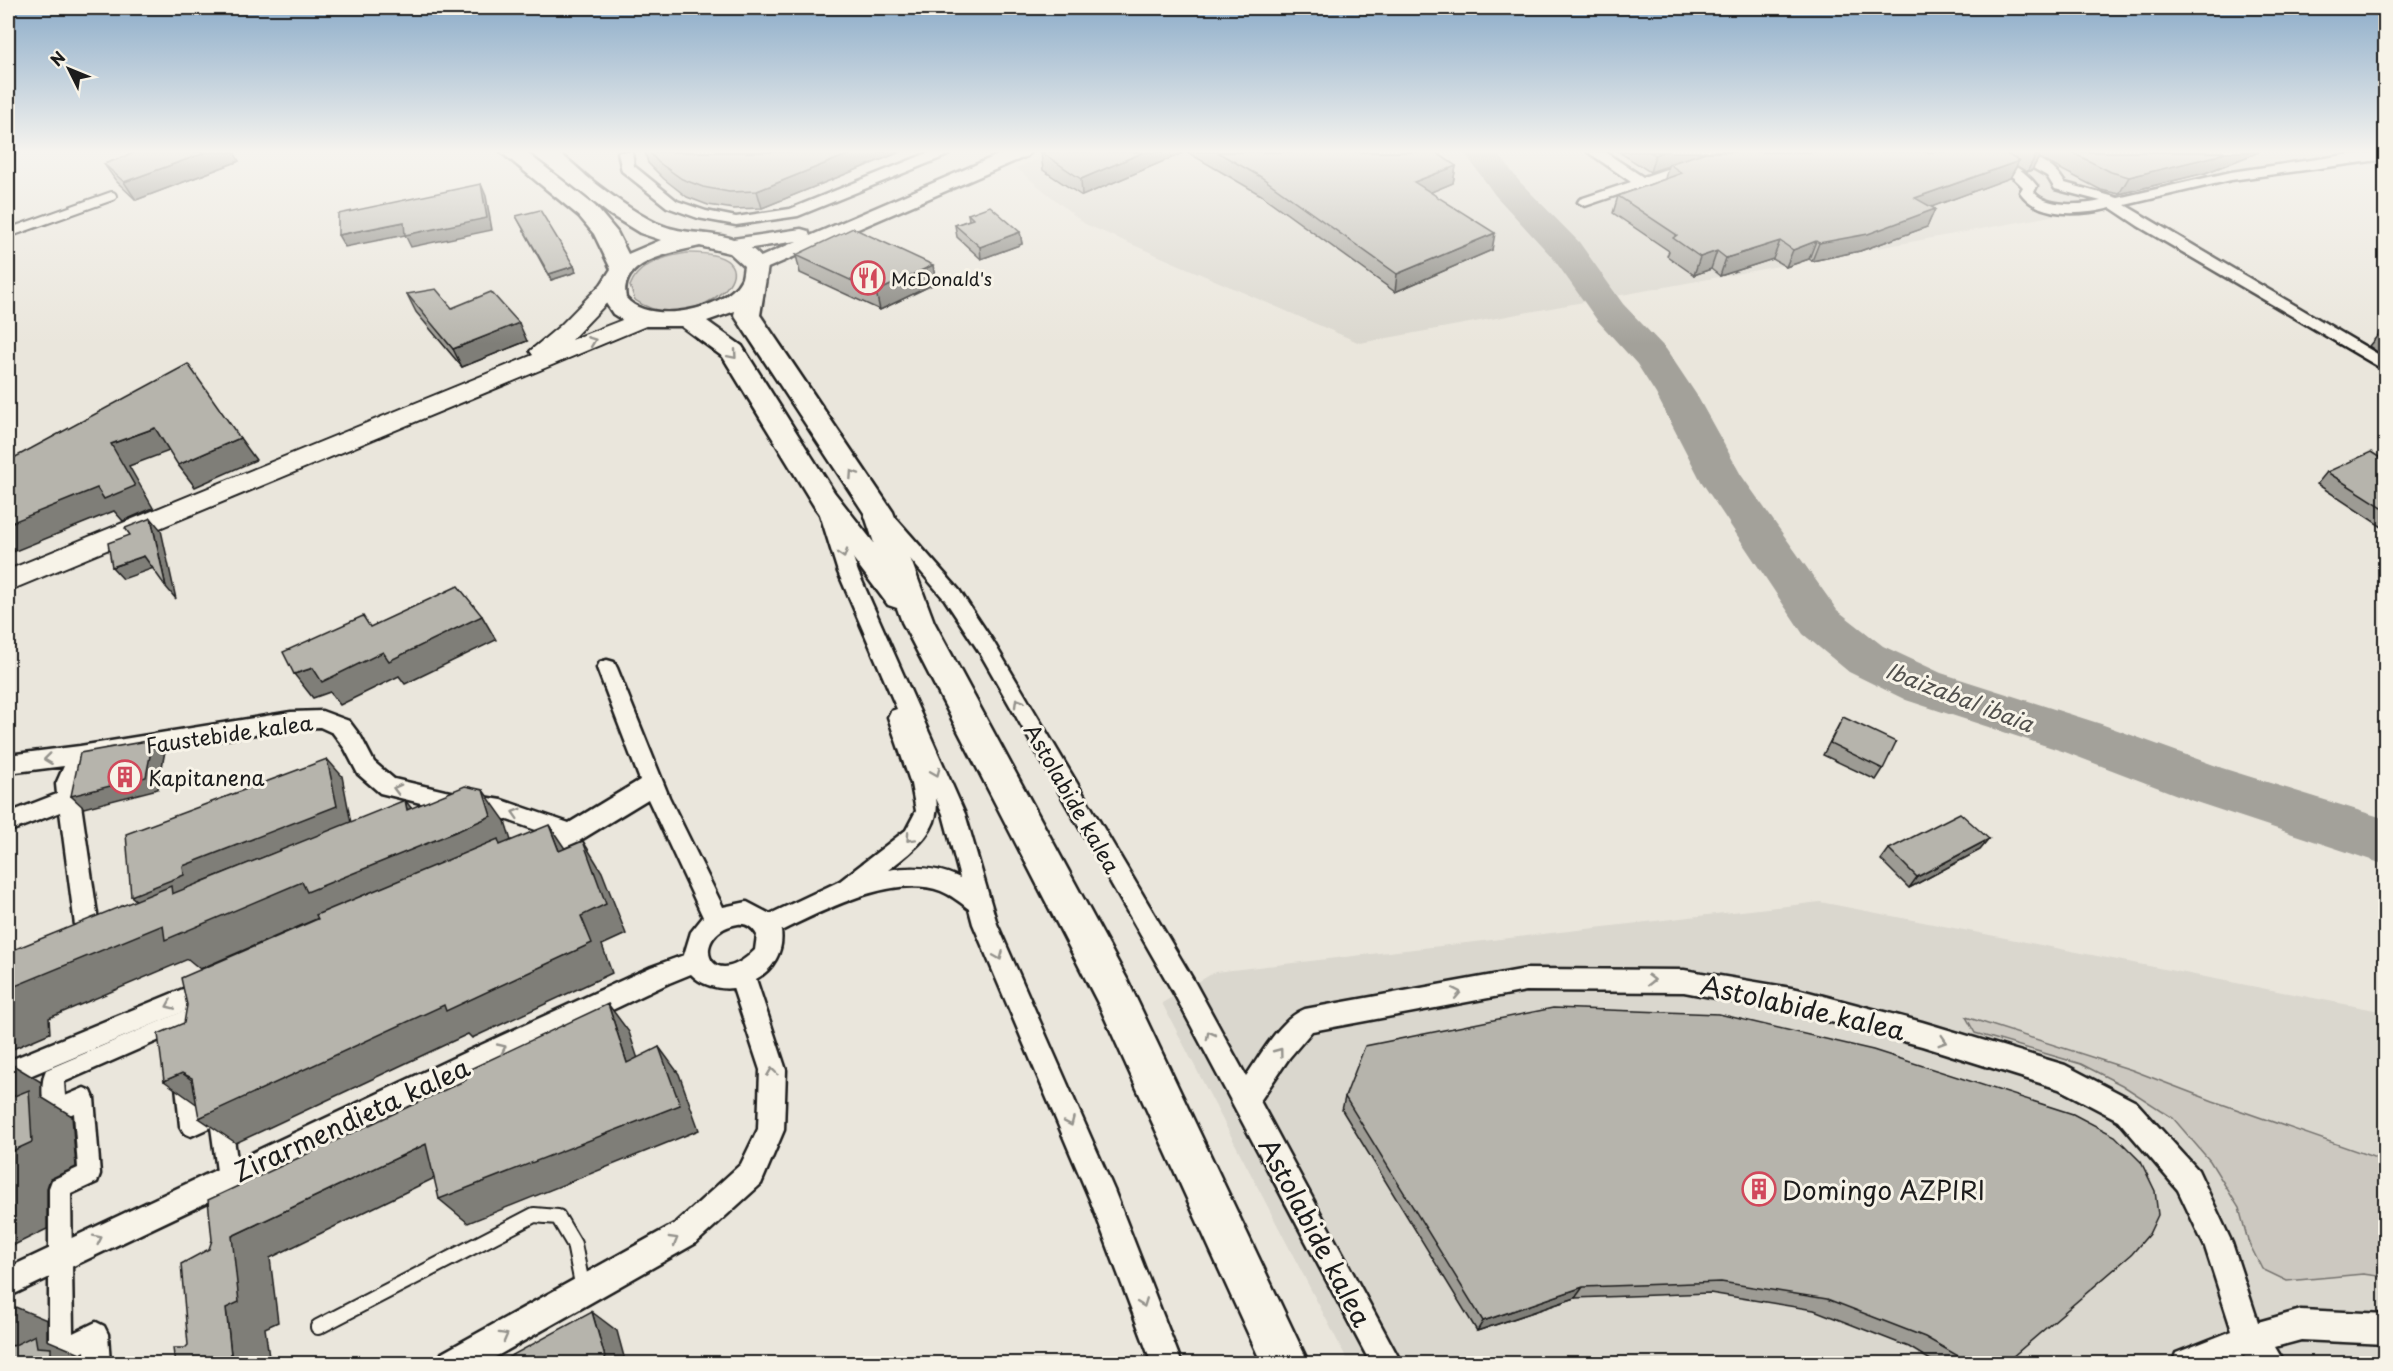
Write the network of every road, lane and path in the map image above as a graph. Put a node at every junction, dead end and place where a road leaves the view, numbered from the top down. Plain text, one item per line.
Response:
1 (57, 216) edge
2 (592, 216) edge
3 (629, 216) edge
4 (708, 216) edge
5 (772, 216) edge
6 (872, 216) edge
7 (2134, 216) edge
8 (849, 226) junction
9 (8, 234) edge
10 (699, 240) junction
11 (733, 245) junction
12 (756, 272) junction
13 (618, 277) junction
14 (645, 318) junction
15 (688, 319) junction
16 (2385, 366) edge
17 (518, 369) junction
18 (824, 499) junction
19 (879, 512) junction
20 (8, 581) edge
21 (918, 622) junction
22 (608, 668) dead end
23 (898, 685) junction
24 (80, 755) junction
25 (8, 764) edge
26 (653, 784) junction
27 (69, 800) junction
28 (454, 801) junction
29 (421, 815) edge
30 (8, 823) edge
31 (571, 834) junction
32 (512, 861) edge
33 (848, 888) junction
34 (978, 902) junction
35 (717, 920) junction
36 (768, 926) junction
37 (112, 942) edge
38 (697, 961) junction
39 (742, 975) junction
40 (230, 980) edge
41 (209, 1032) edge
42 (182, 1056) edge
43 (8, 1073) edge
44 (1245, 1100) junction
45 (230, 1190) junction
46 (60, 1257) junction
47 (8, 1283) edge
48 (584, 1291) junction
49 (318, 1327) dead end
50 (2385, 1329) edge
51 (2249, 1339) junction
52 (98, 1364) edge
53 (453, 1364) edge
54 (1167, 1364) edge
55 (1286, 1364) edge
56 (1387, 1364) edge
57 (2187, 1364) edge
58 (2270, 1364) edge

1 - 9 lane
2 - 13 main road
3 - 10 main road
4 - 5 street
6 - 8 street
7 - 16 street
8 - 11 street
8 - 12 street
10 - 11 main road
10 - 13 main road
11 - 12 main road
12 - 15 main road
19 -> 12 main road
13 - 14 main road
13 - 17 main road
14 - 15 main road
17 -> 14 main road
15 -> 18 main road
17 - 20 main road
18 - 21 main road
18 -> 23 street
19 - 21 main road
44 -> 19 street, Astolabide kalea
21 - 55 main road
22 - 26 street
23 -> 33 street
23 -> 34 street
24 -> 25 street, Faustebide kalea
24 - 27 street
28 -> 24 street, Faustebide kalea
26 - 31 street
26 - 35 street
27 - 30 street
27 - 37 street
28 - 29 street
31 -> 28 street, Faustebide kalea
31 - 32 street
33 - 34 street
33 - 36 street
34 -> 54 street
35 - 36 street
35 - 38 street
36 - 39 street
38 - 39 street
45 -> 38 street, Zirarmendieta kalea
48 -> 39 street
40 -> 43 street
41 - 46 street
42 - 45 street
44 -> 51 street, Astolabide kalea
44 - 56 street, Astolabide kalea
46 -> 45 street, Zirarmendieta kalea
46 - 47 street, Zirarmendieta kalea
46 - 52 street
48 - 49 lane
53 -> 48 street
50 - 51 street
51 - 57 street
51 - 58 street

